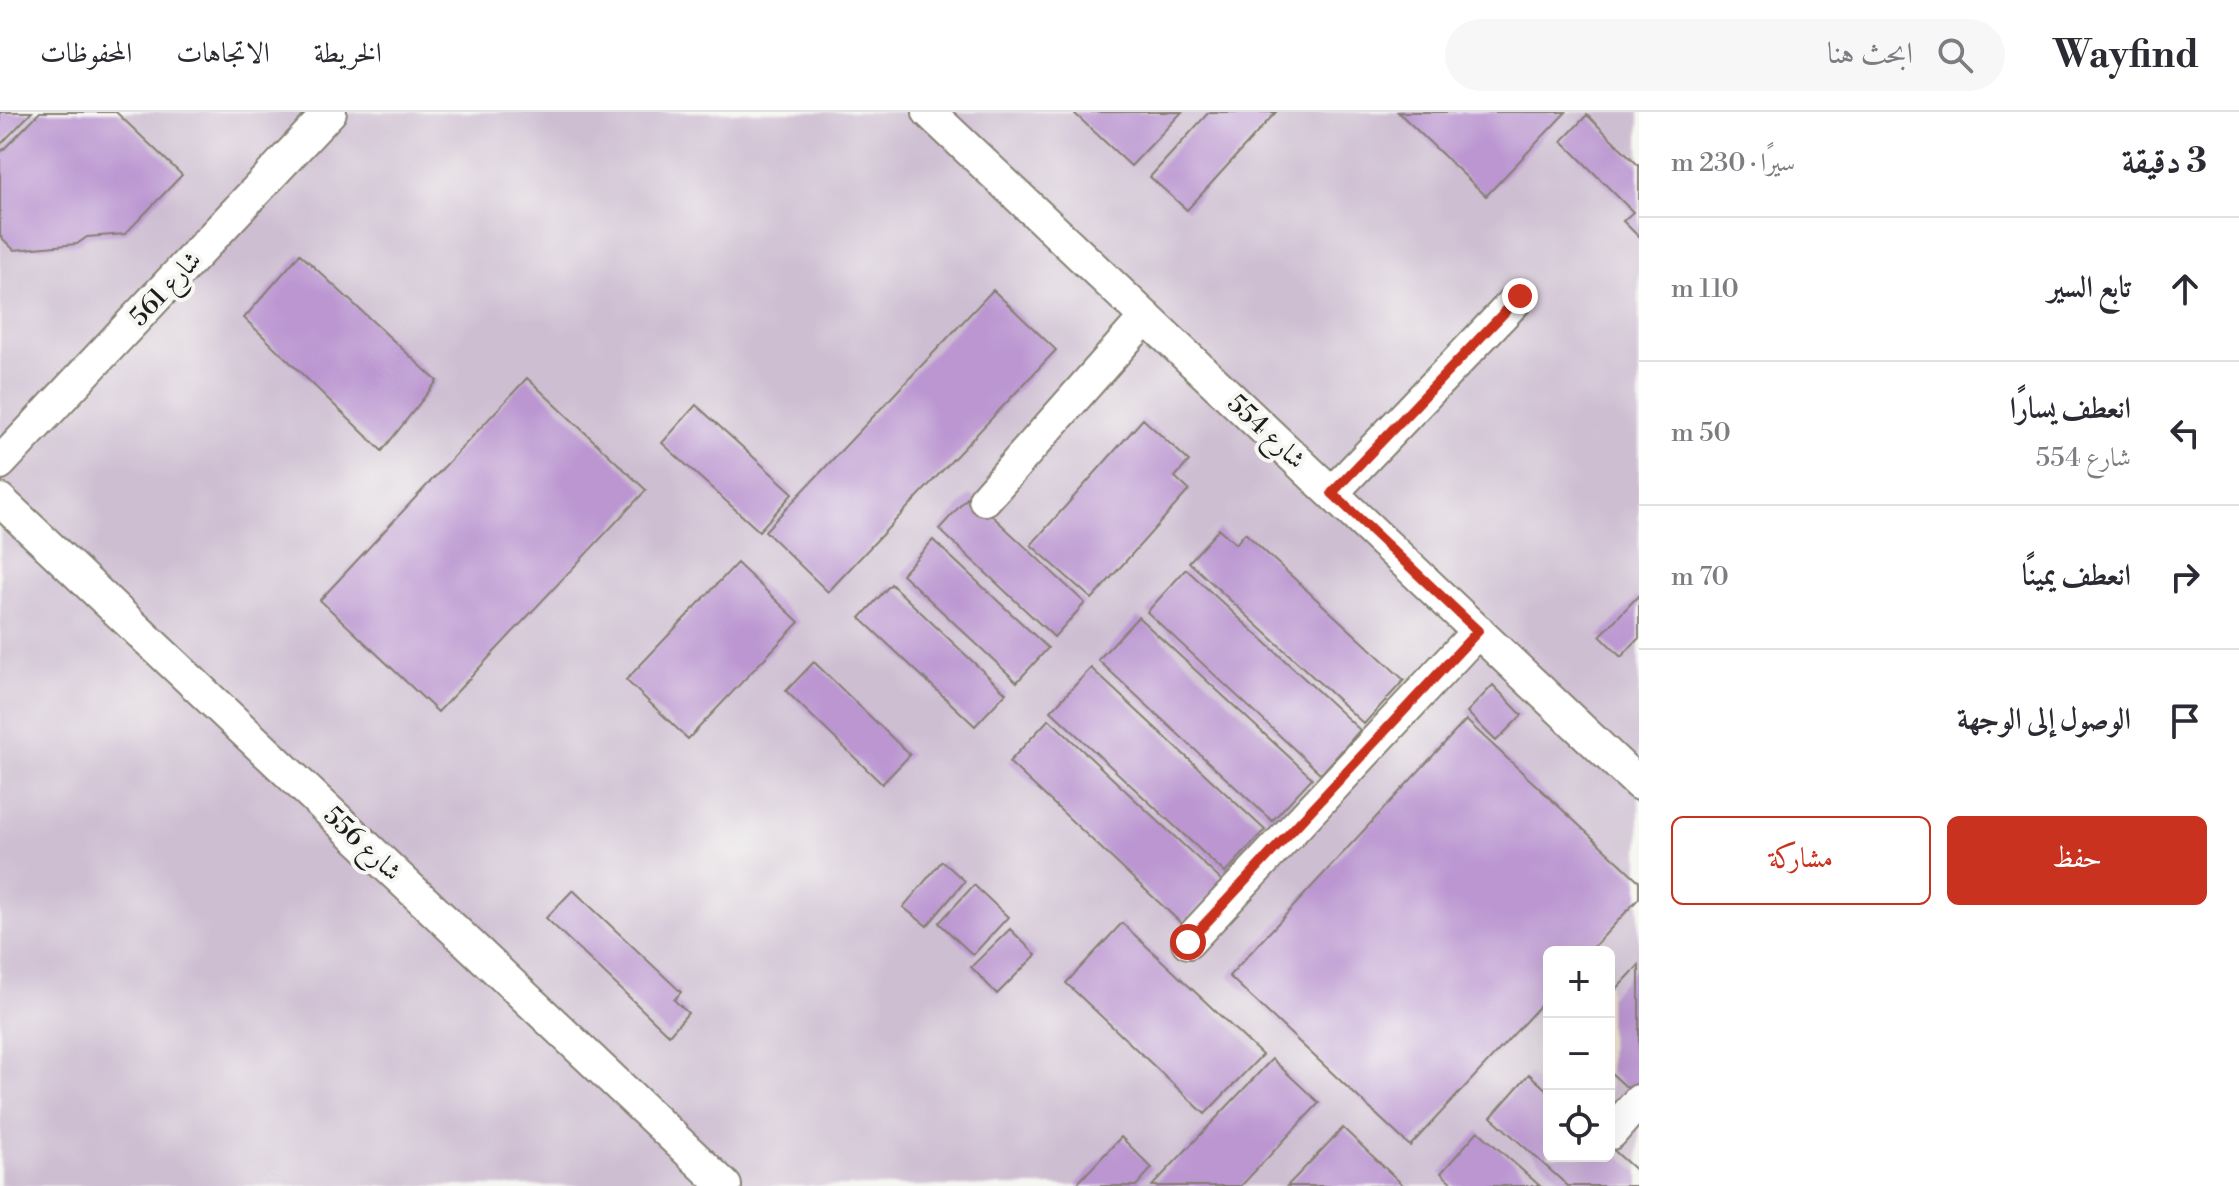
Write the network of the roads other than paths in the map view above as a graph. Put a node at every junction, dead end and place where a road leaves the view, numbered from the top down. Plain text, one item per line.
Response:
1 (330, 112) edge
2 (929, 112) edge
3 (1520, 296) dead end
4 (1146, 317) junction
5 (0, 463) edge
6 (1332, 493) junction
7 (985, 499) dead end
8 (0, 500) edge
9 (1478, 631) junction
10 (1636, 775) edge
11 (1188, 942) dead end
12 (1639, 1101) edge
13 (1615, 1128) edge
14 (725, 1186) edge

1 - 5 street, شارع 561
2 - 4 street, شارع 554
3 - 6 street
4 - 6 street, شارع 554
4 - 7 street
6 - 9 street, شارع 554
8 - 14 street, شارع 556
9 - 10 street, شارع 554
9 - 11 street
12 - 13 street

